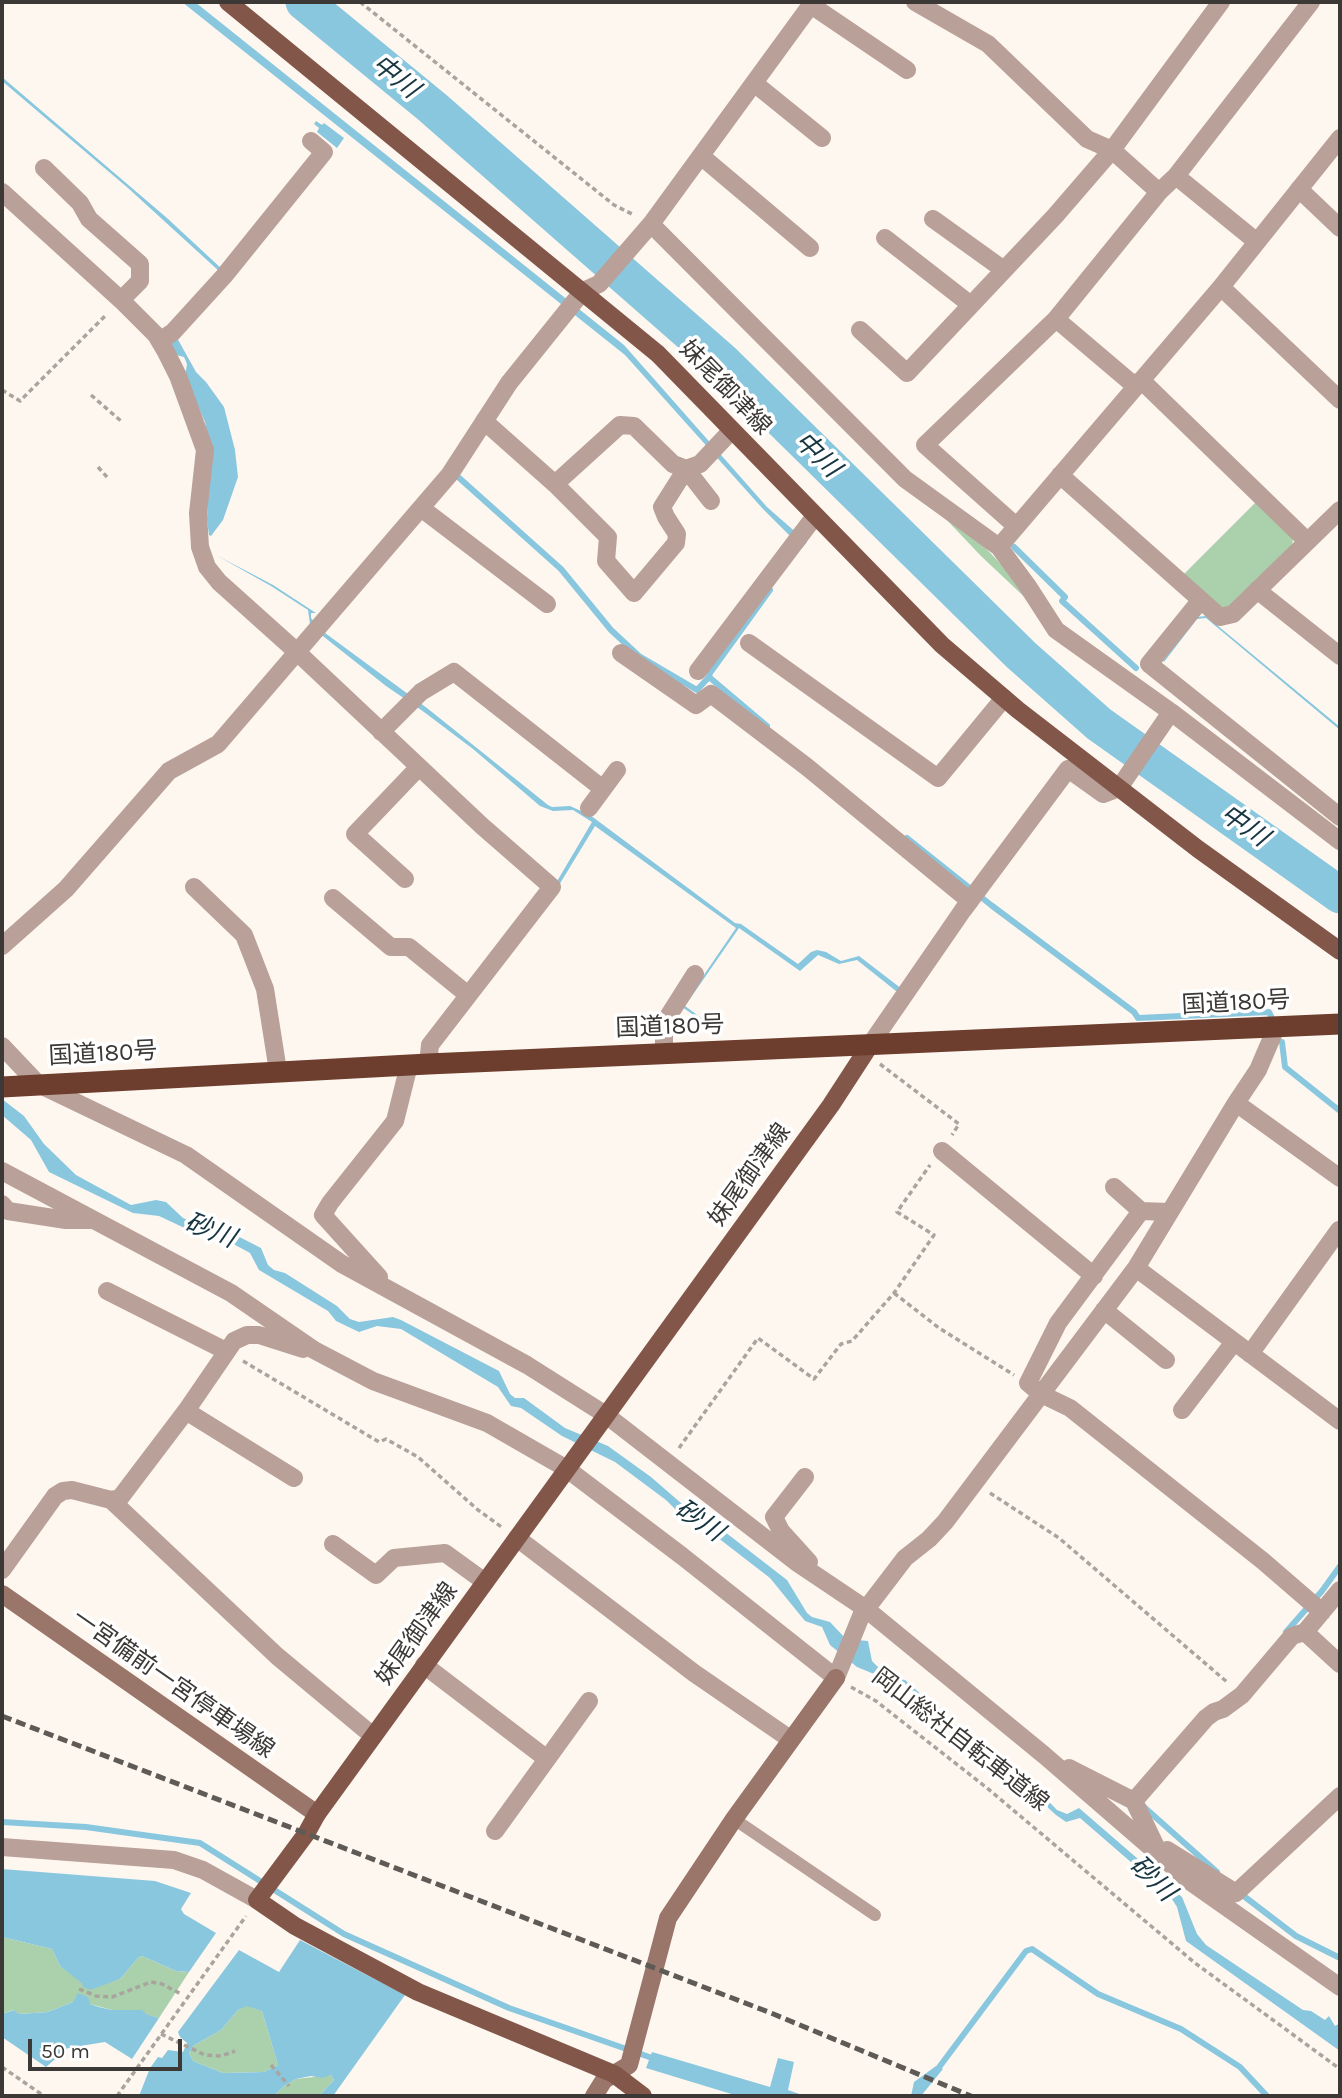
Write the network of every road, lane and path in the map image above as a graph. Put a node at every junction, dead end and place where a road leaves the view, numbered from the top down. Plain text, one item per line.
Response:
1 (228, 2) edge
2 (360, 2) edge
3 (915, 2) edge
4 (1222, 2) edge
5 (1311, 2) edge
6 (812, 3) edge
7 (907, 70) dead end
8 (754, 83) junction
9 (822, 138) dead end
10 (1340, 138) edge
11 (311, 141) dead end
12 (1112, 150) junction
13 (701, 156) junction
14 (44, 168) dead end
15 (1175, 176) junction
16 (1299, 189) junction
17 (2, 192) edge
18 (1159, 192) junction
19 (933, 219) dead end
20 (651, 224) junction
21 (1340, 228) edge
22 (886, 238) dead end
23 (1257, 242) junction
24 (810, 248) dead end
25 (1004, 270) junction
26 (591, 287) junction
27 (1222, 287) junction
28 (121, 300) junction
29 (971, 305) junction
30 (1056, 319) junction
31 (860, 330) dead end
32 (160, 341) junction
33 (1138, 383) junction
34 (2, 390) edge
35 (91, 395) dead end
36 (1340, 400) edge
37 (121, 421) dead end
38 (484, 421) junction
39 (732, 430) junction
40 (98, 467) dead end
41 (686, 469) junction
42 (1060, 475) junction
43 (107, 477) dead end
44 (555, 484) junction
45 (711, 501) dead end
46 (421, 508) junction
47 (1340, 510) edge
48 (815, 516) junction
49 (1016, 526) junction
50 (1307, 541) junction
51 (999, 547) junction
52 (1257, 590) junction
53 (1200, 601) junction
54 (547, 604) dead end
55 (749, 643) dead end
56 (297, 652) junction
57 (621, 653) dead end
58 (1340, 656) edge
59 (698, 671) dead end
60 (1004, 698) junction
61 (1170, 715) junction
62 (381, 732) junction
63 (419, 767) junction
64 (617, 770) dead end
65 (1121, 784) junction
66 (603, 789) junction
67 (589, 808) dead end
68 (1340, 817) edge
69 (1340, 841) edge
70 (405, 879) dead end
71 (194, 887) dead end
72 (975, 895) junction
73 (333, 898) dead end
74 (2, 946) edge
75 (1340, 951) edge
76 (695, 974) dead end
77 (468, 995) junction
78 (1340, 1024) edge
79 (1276, 1028) junction
80 (870, 1045) junction
81 (2, 1046) edge
82 (664, 1054) junction
83 (418, 1064) junction
84 (278, 1071) junction
85 (38, 1084) junction
86 (7, 1086) edge
87 (1236, 1103) junction
88 (939, 1154) junction
89 (2, 1171) edge
90 (1340, 1178) edge
91 (1114, 1187) dead end
92 (1141, 1210) junction
93 (1169, 1212) junction
94 (4, 1213) edge
95 (93, 1220) junction
96 (1339, 1230) edge
97 (1136, 1268) junction
98 (1094, 1276) junction
99 (107, 1291) dead end
100 (394, 1292) junction
101 (894, 1293) junction
102 (1104, 1310) junction
103 (1234, 1342) junction
104 (314, 1350) junction
105 (226, 1351) junction
106 (1250, 1354) junction
107 (1166, 1360) dead end
108 (1034, 1389) junction
109 (1182, 1410) dead end
110 (186, 1411) junction
111 (603, 1418) junction
112 (1340, 1421) edge
113 (677, 1450) dead end
114 (568, 1466) junction
115 (805, 1477) dead end
116 (293, 1478) dead end
117 (974, 1482) junction
118 (111, 1500) junction
119 (517, 1538) junction
120 (333, 1544) dead end
121 (2, 1570) edge
122 (485, 1582) junction
123 (835, 1588) junction
124 (1340, 1591) edge
125 (2, 1594) edge
126 (1314, 1605) junction
127 (863, 1613) junction
128 (1305, 1632) junction
129 (1340, 1664) edge
130 (424, 1665) junction
131 (838, 1674) junction
132 (1242, 1695) junction
133 (589, 1702) dead end
134 (373, 1736) junction
135 (790, 1739) junction
136 (1044, 1755) junction
137 (547, 1759) junction
138 (1340, 1796) edge
139 (1134, 1801) junction
140 (317, 1814) junction
141 (734, 1819) junction
142 (495, 1831) dead end
143 (2, 1847) edge
144 (1157, 1849) junction
145 (260, 1896) junction
146 (875, 1915) dead end
147 (1339, 1985) edge
148 (79, 1989) dead end
149 (181, 1994) dead end
150 (161, 2035) junction
151 (235, 2051) dead end
152 (271, 2065) dead end
153 (2, 2067) edge
154 (1340, 2068) edge
155 (621, 2069) junction
156 (289, 2086) dead end
157 (44, 2096) edge
158 (117, 2096) edge
159 (594, 2096) edge
160 (643, 2096) edge

1 - 26 main road, 妹尾御津線
2 - 20 path
3 - 12 street
4 - 12 street
5 - 15 street
6 - 7 street
6 - 8 street
8 - 9 street
8 - 13 street
10 - 16 street
11 - 32 street
12 - 18 street
12 - 25 street
13 - 20 street
13 - 24 street
14 - 28 street
15 - 18 street
15 - 23 street
16 - 21 street
16 - 23 street
17 - 28 street
18 - 30 street
19 - 25 street
20 - 26 street
20 - 51 street
22 - 29 street
23 - 27 street
25 - 29 street
26 - 38 street
26 - 39 main road, 妹尾御津線
27 - 33 street
27 - 36 street
28 - 32 street
28 - 34 path
29 - 31 street
30 - 33 street
30 - 49 street
32 - 56 street
33 - 42 street
33 - 50 street
35 - 37 path
38 - 44 street
38 - 46 street
39 - 41 street
39 - 48 main road, 妹尾御津線
40 - 43 path
41 - 44 street
41 - 44 street
41 - 45 street
42 - 49 street
42 - 53 street
46 - 54 street
46 - 56 street
47 - 50 street
48 - 59 street
48 - 60 main road, 妹尾御津線
49 - 51 street
50 - 52 street
51 - 61 street
52 - 53 street
52 - 58 street
53 - 68 street
55 - 60 street
56 - 62 street
56 - 74 street
57 - 72 street
60 - 65 main road, 妹尾御津線
61 - 65 street
61 - 69 street
62 - 63 street
62 - 66 street
63 - 70 street
63 - 77 street
64 - 66 street
65 - 72 street
65 - 75 main road, 妹尾御津線
66 - 67 street
71 - 84 street
72 - 80 street
73 - 77 street
76 - 82 street
77 - 83 street
78 - 79 highway, 国道180号
79 - 80 highway, 国道180号
79 - 87 street
80 - 82 highway, 国道180号
80 - 88 path
80 - 111 main road, 妹尾御津線
81 - 85 street
82 - 83 highway, 国道180号
83 - 84 highway, 国道180号
83 - 100 street
84 - 85 highway, 国道180号
85 - 86 highway, 国道180号
85 - 100 street
87 - 90 street
87 - 93 street
88 - 98 street
88 - 101 path
89 - 95 street
91 - 92 street
92 - 93 street
92 - 98 street
93 - 97 street
94 - 95 street
95 - 104 street
96 - 106 street
97 - 102 street
97 - 103 street
98 - 108 street
99 - 105 street
100 - 111 street
101 - 108 path
101 - 113 path
102 - 107 street
102 - 108 street
103 - 106 street
103 - 109 street
104 - 105 street
104 - 114 street
105 - 110 street
105 - 119 path
106 - 112 street
108 - 117 street
108 - 126 street
110 - 116 street
110 - 118 street
111 - 114 main road, 妹尾御津線
111 - 123 street
114 - 119 main road, 妹尾御津線
114 - 131 street
115 - 123 street
117 - 127 street
117 - 132 path
118 - 121 street
118 - 134 street
119 - 122 main road, 妹尾御津線
119 - 135 street
120 - 122 street
122 - 130 main road, 妹尾御津線
123 - 127 street
124 - 126 street
125 - 140 main road, 一宮備前一宮停車場線
126 - 128 street
127 - 131 street
127 - 136 street
128 - 129 street
128 - 132 street
130 - 134 main road, 妹尾御津線
130 - 137 street
131 - 135 main road, 岡山総社自転車道線
131 - 154 path, 岡山総社自転車道線
132 - 139 street
133 - 137 street
134 - 140 main road, 妹尾御津線
135 - 141 main road, 岡山総社自転車道線
136 - 139 street
136 - 144 street
137 - 142 street
138 - 144 street
139 - 144 street
140 - 145 main road, 妹尾御津線
141 - 146 lane
141 - 155 main road, 岡山総社自転車道線
143 - 145 street
144 - 147 street
145 - 150 path
145 - 155 main road
148 - 149 path
150 - 151 path
150 - 158 path
152 - 156 path
153 - 157 path
155 - 159 main road, 岡山総社自転車道線
155 - 160 main road

